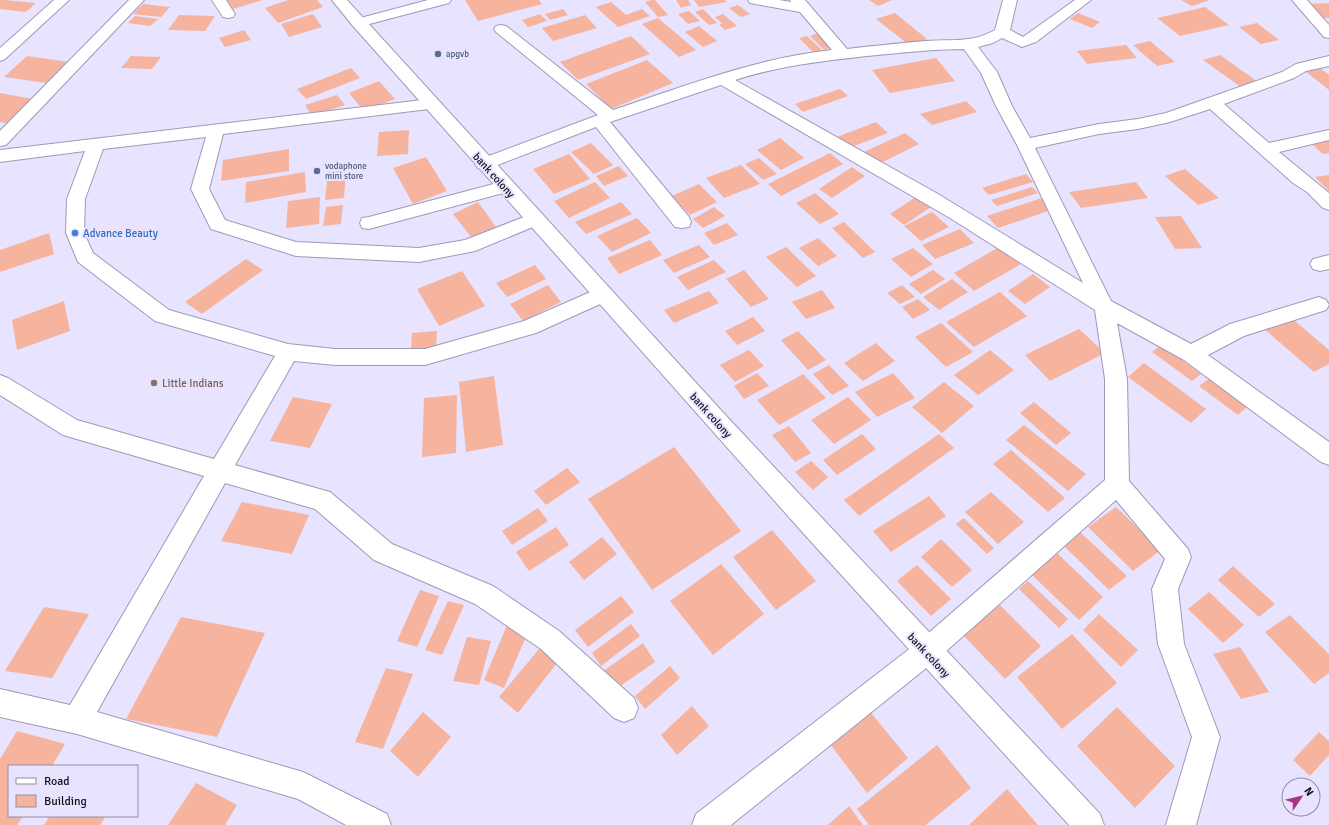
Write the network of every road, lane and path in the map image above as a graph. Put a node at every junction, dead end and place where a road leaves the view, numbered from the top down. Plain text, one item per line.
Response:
1 (62, 0) edge
2 (137, 0) edge
3 (219, 0) edge
4 (339, 0) edge
5 (444, 0) edge
6 (754, 0) edge
7 (1010, 0) edge
8 (1084, 0) edge
9 (1299, 0) edge
10 (801, 5) edge
11 (228, 14) dead end
12 (358, 23) junction
13 (501, 29) dead end
14 (1002, 32) junction
15 (1329, 34) edge
16 (0, 35) edge
17 (20, 38) junction
18 (968, 44) junction
19 (843, 54) junction
20 (0, 56) edge
21 (1329, 61) edge
22 (722, 79) junction
23 (1212, 102) junction
24 (431, 104) junction
25 (604, 118) junction
26 (216, 130) junction
27 (1329, 135) edge
28 (0, 141) edge
29 (96, 144) junction
30 (1025, 145) junction
31 (1266, 149) junction
32 (0, 156) edge
33 (484, 164) junction
34 (506, 187) junction
35 (1329, 204) edge
36 (534, 219) junction
37 (682, 222) dead end
38 (369, 223) dead end
39 (602, 295) junction
40 (1319, 305) dead end
41 (1104, 306) junction
42 (288, 352) junction
43 (1191, 354) junction
44 (0, 384) edge
45 (1329, 455) edge
46 (220, 472) junction
47 (1117, 484) junction
48 (926, 652) junction
49 (0, 703) edge
50 (624, 708) dead end
51 (77, 720) junction
52 (376, 825) edge
53 (707, 825) edge
54 (1089, 825) edge
55 (1181, 825) edge

1 - 17 street
2 - 28 street
3 - 11 street
4 - 12 street, bank colony
5 - 12 street
6 - 10 street
7 - 14 street
8 - 14 street
9 - 15 street
10 - 19 street
12 - 24 street, bank colony
13 - 25 street
14 - 18 street
16 - 17 street
17 - 20 street
18 - 19 street
18 - 30 street
19 - 22 street
21 - 23 street
22 - 25 street
22 - 41 street
23 - 30 street
23 - 31 street
24 - 26 street
24 - 33 street, bank colony
25 - 33 street
25 - 37 street
26 - 29 street
26 - 36 street
27 - 31 street
29 - 32 street
29 - 42 street
30 - 41 street
31 - 35 street
33 - 34 street, bank colony
34 - 36 street, bank colony
34 - 38 street
36 - 39 street, bank colony
39 - 42 street
39 - 48 street, bank colony
40 - 43 street
41 - 43 street
41 - 47 street
42 - 46 street
43 - 45 street
44 - 46 street
46 - 50 street
46 - 51 street
47 - 48 street
47 - 55 street
48 - 53 street
48 - 54 street, bank colony
49 - 51 street
51 - 52 street

